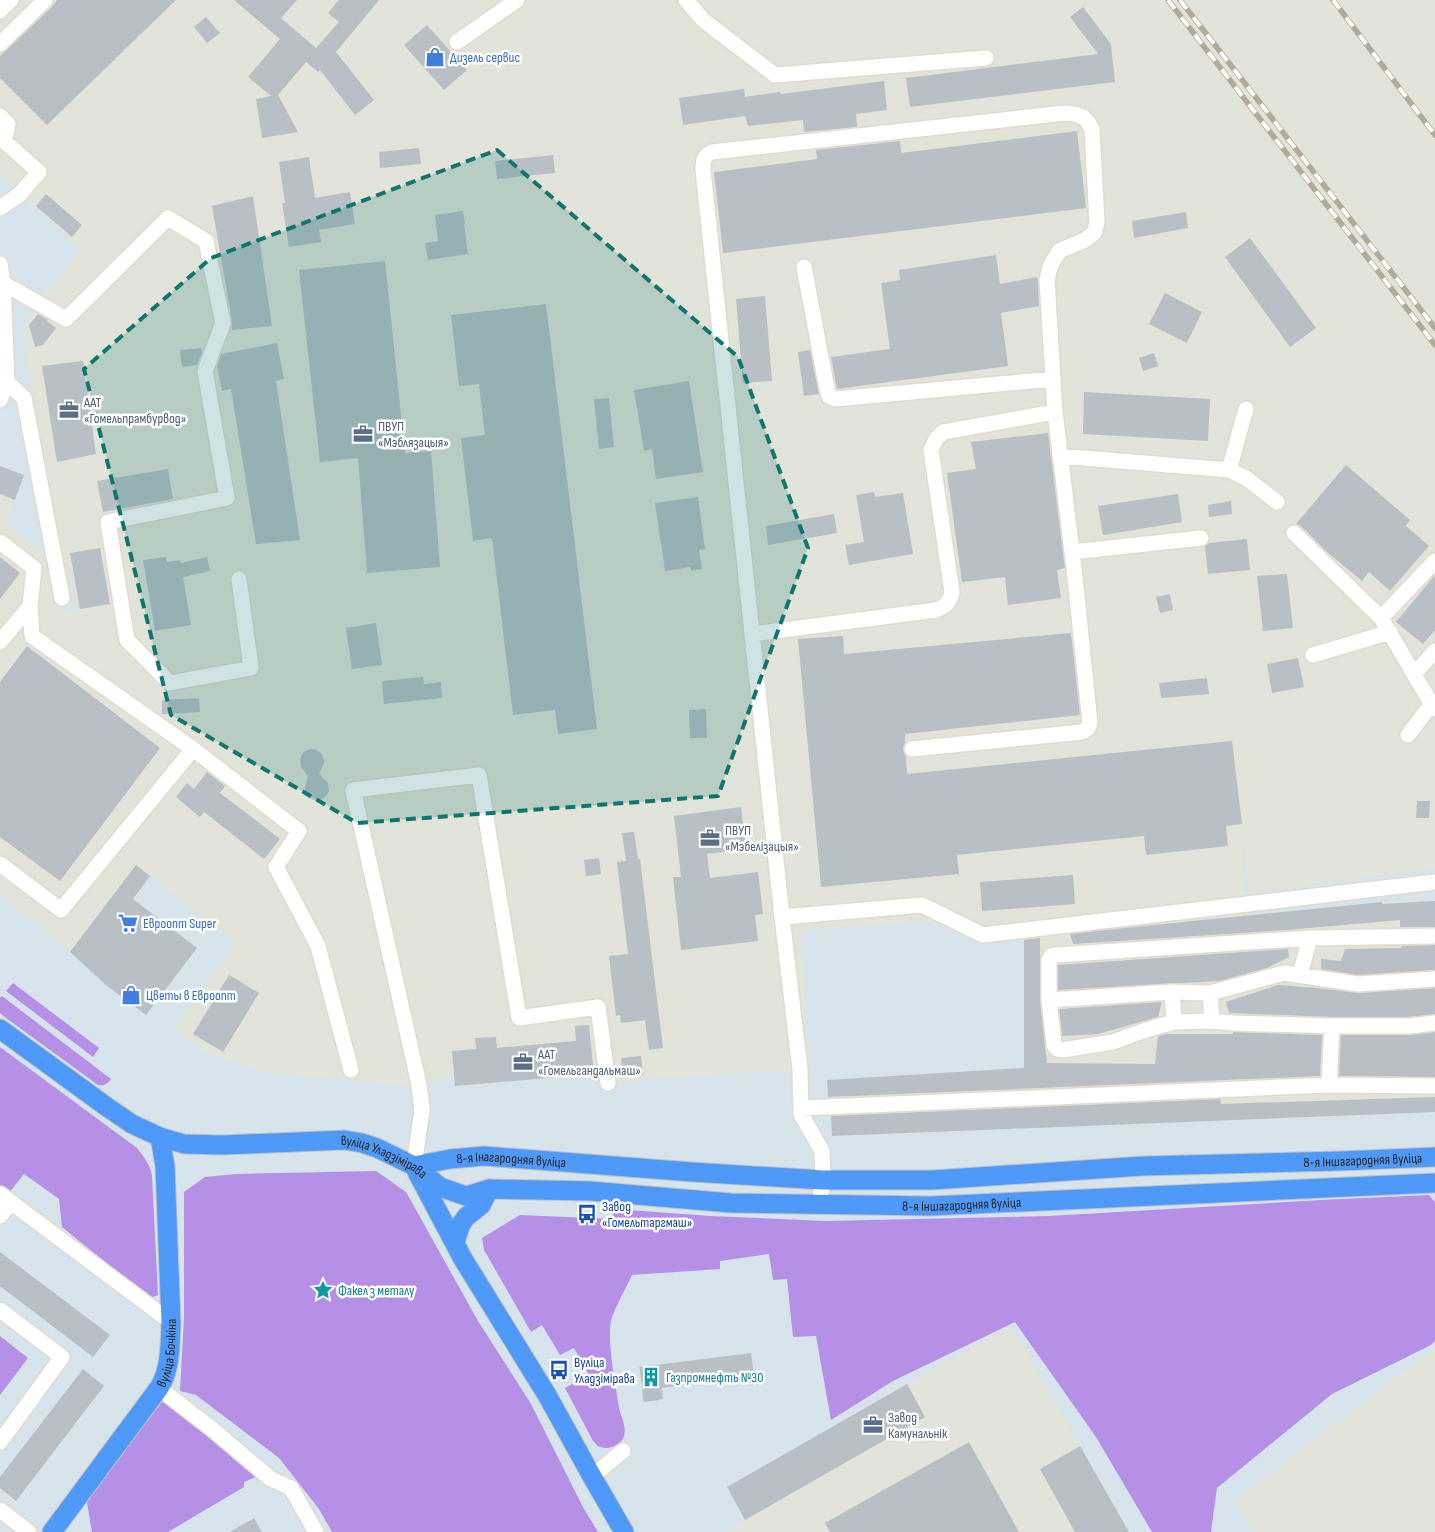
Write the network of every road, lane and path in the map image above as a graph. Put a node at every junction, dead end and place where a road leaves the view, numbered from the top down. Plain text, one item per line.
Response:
1 (11, 0) edge
2 (45, 0) edge
3 (517, 0) edge
4 (686, 0) edge
5 (0, 11) edge
6 (457, 42) dead end
7 (0, 44) edge
8 (986, 58) dead end
9 (0, 116) edge
10 (0, 208) edge
11 (0, 264) edge
12 (804, 267) dead end
13 (3, 283) junction
14 (3, 346) edge
15 (1053, 379) junction
16 (7, 382) junction
17 (0, 400) edge
18 (1246, 410) dead end
19 (1055, 412) junction
20 (1060, 456) junction
21 (1229, 470) junction
22 (1276, 502) dead end
23 (1294, 533) dead end
24 (1201, 538) dead end
25 (0, 542) edge
26 (1072, 552) junction
27 (1435, 561) edge
28 (239, 579) dead end
29 (62, 598) dead end
30 (30, 606) junction
31 (1381, 618) junction
32 (1390, 632) junction
33 (752, 634) junction
34 (0, 642) edge
35 (1435, 652) edge
36 (1313, 655) dead end
37 (1414, 674) junction
38 (1433, 704) edge
39 (1408, 735) dead end
40 (193, 749) junction
41 (912, 749) dead end
42 (0, 864) edge
43 (1435, 882) edge
44 (782, 917) junction
45 (1435, 936) edge
46 (1310, 938) junction
47 (1300, 975) junction
48 (1435, 979) edge
49 (1172, 992) junction
50 (1210, 993) junction
51 (1049, 1000) junction
52 (1212, 1021) junction
53 (1174, 1022) junction
54 (1435, 1023) edge
55 (1332, 1026) junction
56 (0, 1028) edge
57 (351, 1070) dead end
58 (608, 1083) dead end
59 (1329, 1085) junction
60 (1435, 1086) edge
61 (801, 1108) junction
62 (160, 1137) junction
63 (1435, 1157) edge
64 (414, 1166) junction
65 (692, 1172) joint
66 (823, 1180) junction
67 (1435, 1183) edge
68 (489, 1189) junction
69 (5, 1198) edge
70 (819, 1204) junction
71 (0, 1216) edge
72 (455, 1242) junction
73 (0, 1310) edge
74 (171, 1322) junction
75 (159, 1388) junction
76 (0, 1442) edge
77 (623, 1451) dead end
78 (590, 1473) junction
79 (0, 1510) edge
80 (29, 1532) edge
81 (52, 1532) edge
82 (316, 1532) edge
83 (624, 1532) edge

1 - 5 street
2 - 7 street
3 - 6 street
4 - 8 street
9 - 10 street
11 - 13 street
12 - 15 street
13 - 14 street
13 - 28 street
14 - 16 street
15 - 19 street
15 - 33 street
16 - 17 street
16 - 29 street
18 - 21 street
19 - 20 street
19 - 33 street
20 - 21 street
20 - 26 street
21 - 22 street
23 - 31 street
24 - 26 street
25 - 30 street
26 - 41 street
27 - 31 street
30 - 34 street
30 - 40 street
31 - 32 street
32 - 36 street
32 - 37 street
33 - 44 street
35 - 37 street
37 - 38 street
38 - 39 street
40 - 42 street
40 - 57 street
43 - 44 street
44 - 61 street
45 - 46 street
46 - 47 street
46 - 51 street
47 - 48 street
47 - 50 street
49 - 50 street
49 - 51 street
49 - 53 street
50 - 52 street
51 - 53 street
52 - 53 street
52 - 55 street
54 - 55 street
55 - 59 street
56 - 62 main road, вуліца Уладзімірава
58 - 64 street
59 - 60 street
59 - 61 street
61 - 66 street
62 - 64 main road, вуліца Уладзімірава
62 - 74 main road, вуліца Бочкіна
63 - 66 main road, 8-я Іншагародняя вуліца
64 - 65 main road, 8-я Інагародняя вуліца
64 - 68 main road, 8-я Інагародняя вуліца
64 - 72 main road, вуліца Уладзімірава
65 - 66 main road, 8-я Іншагародняя вуліца
66 - 70 street
67 - 70 main road, 8-я Іншагародняя вуліца
68 - 70 main road, 8-я Іншагародняя вуліца
68 - 72 main road
69 - 71 street
69 - 74 street
72 - 78 main road, вуліца Уладзімірава
73 - 76 street
74 - 75 main road, вуліца Бочкіна
75 - 81 main road, вуліца Бочкіна
75 - 82 street
77 - 78 street
78 - 83 main road, вуліца Уладзімірава
79 - 80 street

